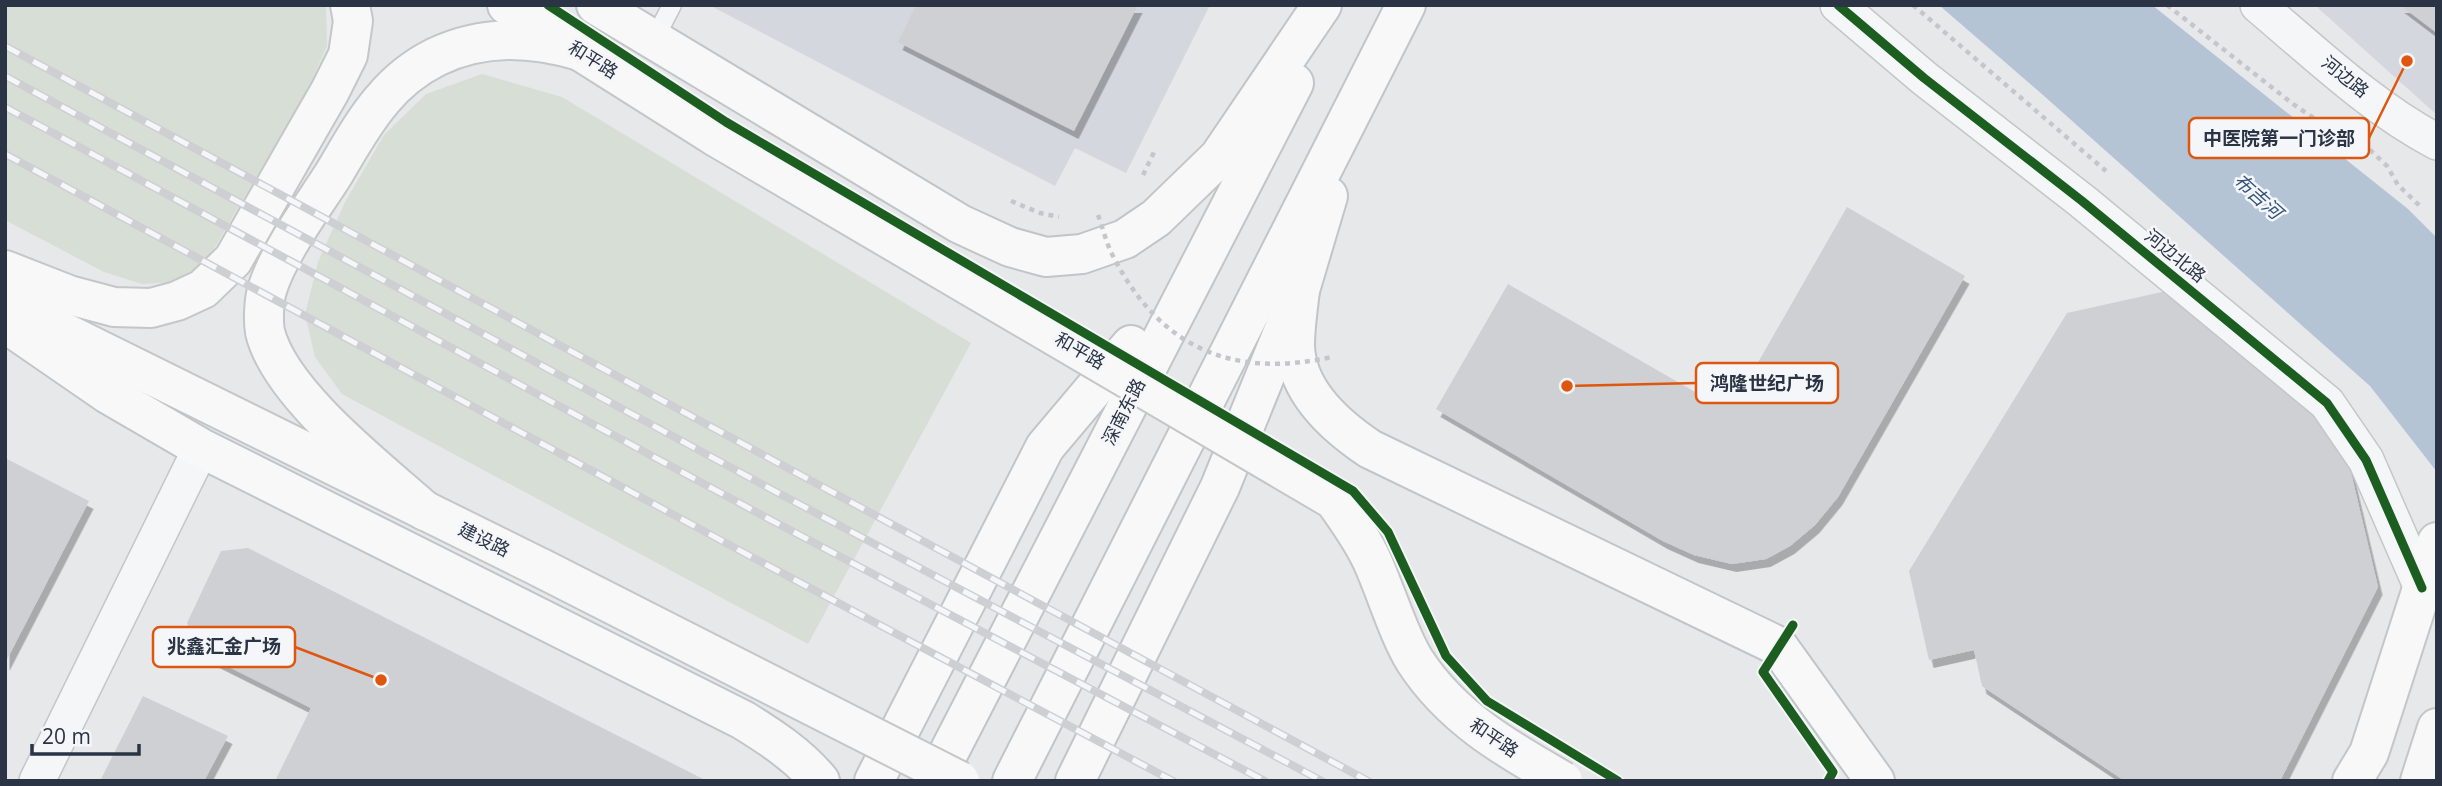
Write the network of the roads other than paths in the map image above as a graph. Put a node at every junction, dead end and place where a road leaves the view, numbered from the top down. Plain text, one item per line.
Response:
1 (350, 5) edge
2 (507, 5) edge
3 (596, 5) edge
4 (672, 5) edge
5 (1322, 5) edge
6 (1331, 5) edge
7 (1406, 5) edge
8 (1838, 5) edge
9 (2281, 12) edge
10 (654, 40) junction
11 (580, 51) junction
12 (1359, 96) junction
13 (2437, 142) edge
14 (1199, 265) junction
15 (5, 270) edge
16 (1300, 290) junction
17 (5, 303) edge
18 (5, 323) edge
19 (201, 448) junction
20 (425, 512) junction
21 (2437, 542) edge
22 (2422, 588) junction
23 (2437, 728) edge
24 (37, 781) edge
25 (820, 781) edge
26 (874, 781) edge
27 (934, 781) edge
28 (960, 781) edge
29 (1012, 781) edge
30 (1075, 781) edge
31 (1563, 781) edge
32 (1875, 781) edge
33 (2352, 781) edge
34 (2420, 781) edge

1 - 15 main road
2 - 11 main road, 和平路
3 - 10 main road
4 - 10 lane
5 - 10 main road
6 - 14 main road, 深南东路
7 - 12 main road
8 - 22 street, 河边北路
9 - 13 street, 河边路
11 - 20 main road
11 - 31 main road, 和平路, bridge
12 - 16 main road
12 - 29 main road
14 - 26 main road
14 - 27 main road, 深南东路
16 - 30 main road
16 - 32 main road
17 - 20 main road, 建设路
18 - 19 main road
19 - 24 street
19 - 25 main road
20 - 28 main road, 建设路, bridge
21 - 22 main road
22 - 33 main road
23 - 34 main road

